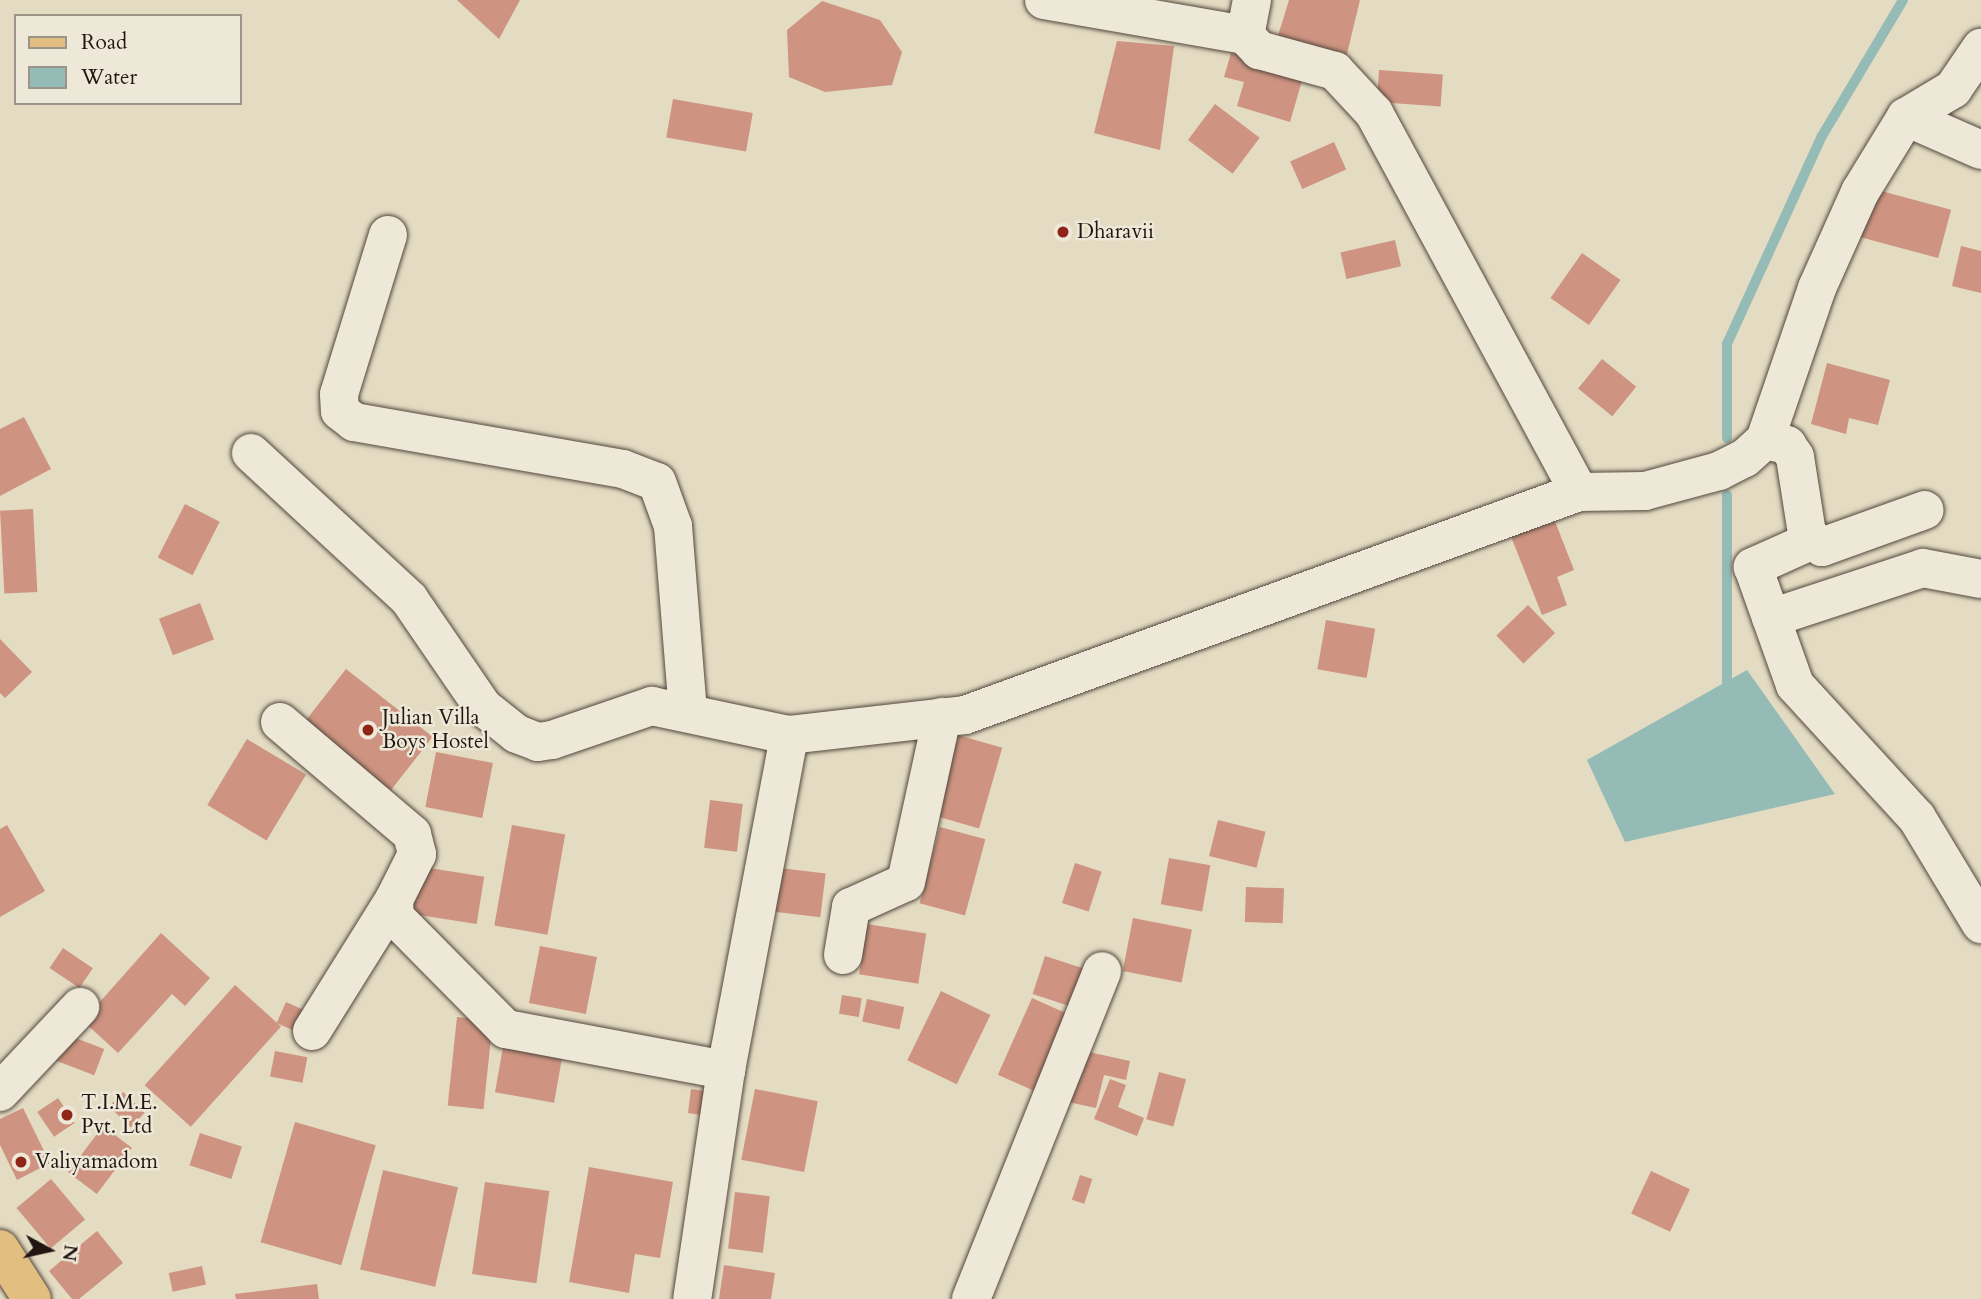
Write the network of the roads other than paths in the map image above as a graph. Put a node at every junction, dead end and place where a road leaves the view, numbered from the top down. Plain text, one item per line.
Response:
1 (1044, 0) edge
2 (1249, 17) edge
3 (1981, 48) edge
4 (1906, 117) junction
5 (1981, 150) edge
6 (387, 235) dead end
7 (1765, 440) junction
8 (251, 453) dead end
9 (1579, 492) junction
10 (1926, 510) dead end
11 (1811, 541) junction
12 (1981, 579) edge
13 (1771, 618) junction
14 (688, 712) junction
15 (942, 717) junction
16 (280, 722) dead end
17 (789, 735) junction
18 (394, 900) junction
19 (1981, 924) edge
20 (843, 955) dead end
21 (1102, 971) dead end
22 (80, 1007) dead end
23 (312, 1031) dead end
24 (726, 1070) junction
25 (0, 1092) edge
26 (0, 1249) edge
27 (32, 1299) edge
28 (692, 1299) edge
29 (971, 1299) edge

1 - 2 street
2 - 9 street
3 - 4 street
4 - 5 street
4 - 7 street
6 - 14 street
7 - 9 street
7 - 11 street
8 - 14 street
9 - 15 street
10 - 11 street
11 - 13 street
12 - 13 street
13 - 19 street
14 - 17 street
15 - 17 street
15 - 20 street
16 - 18 street
17 - 24 street
18 - 23 street
18 - 24 street
21 - 29 street
22 - 25 street
24 - 28 street
26 - 27 main road

